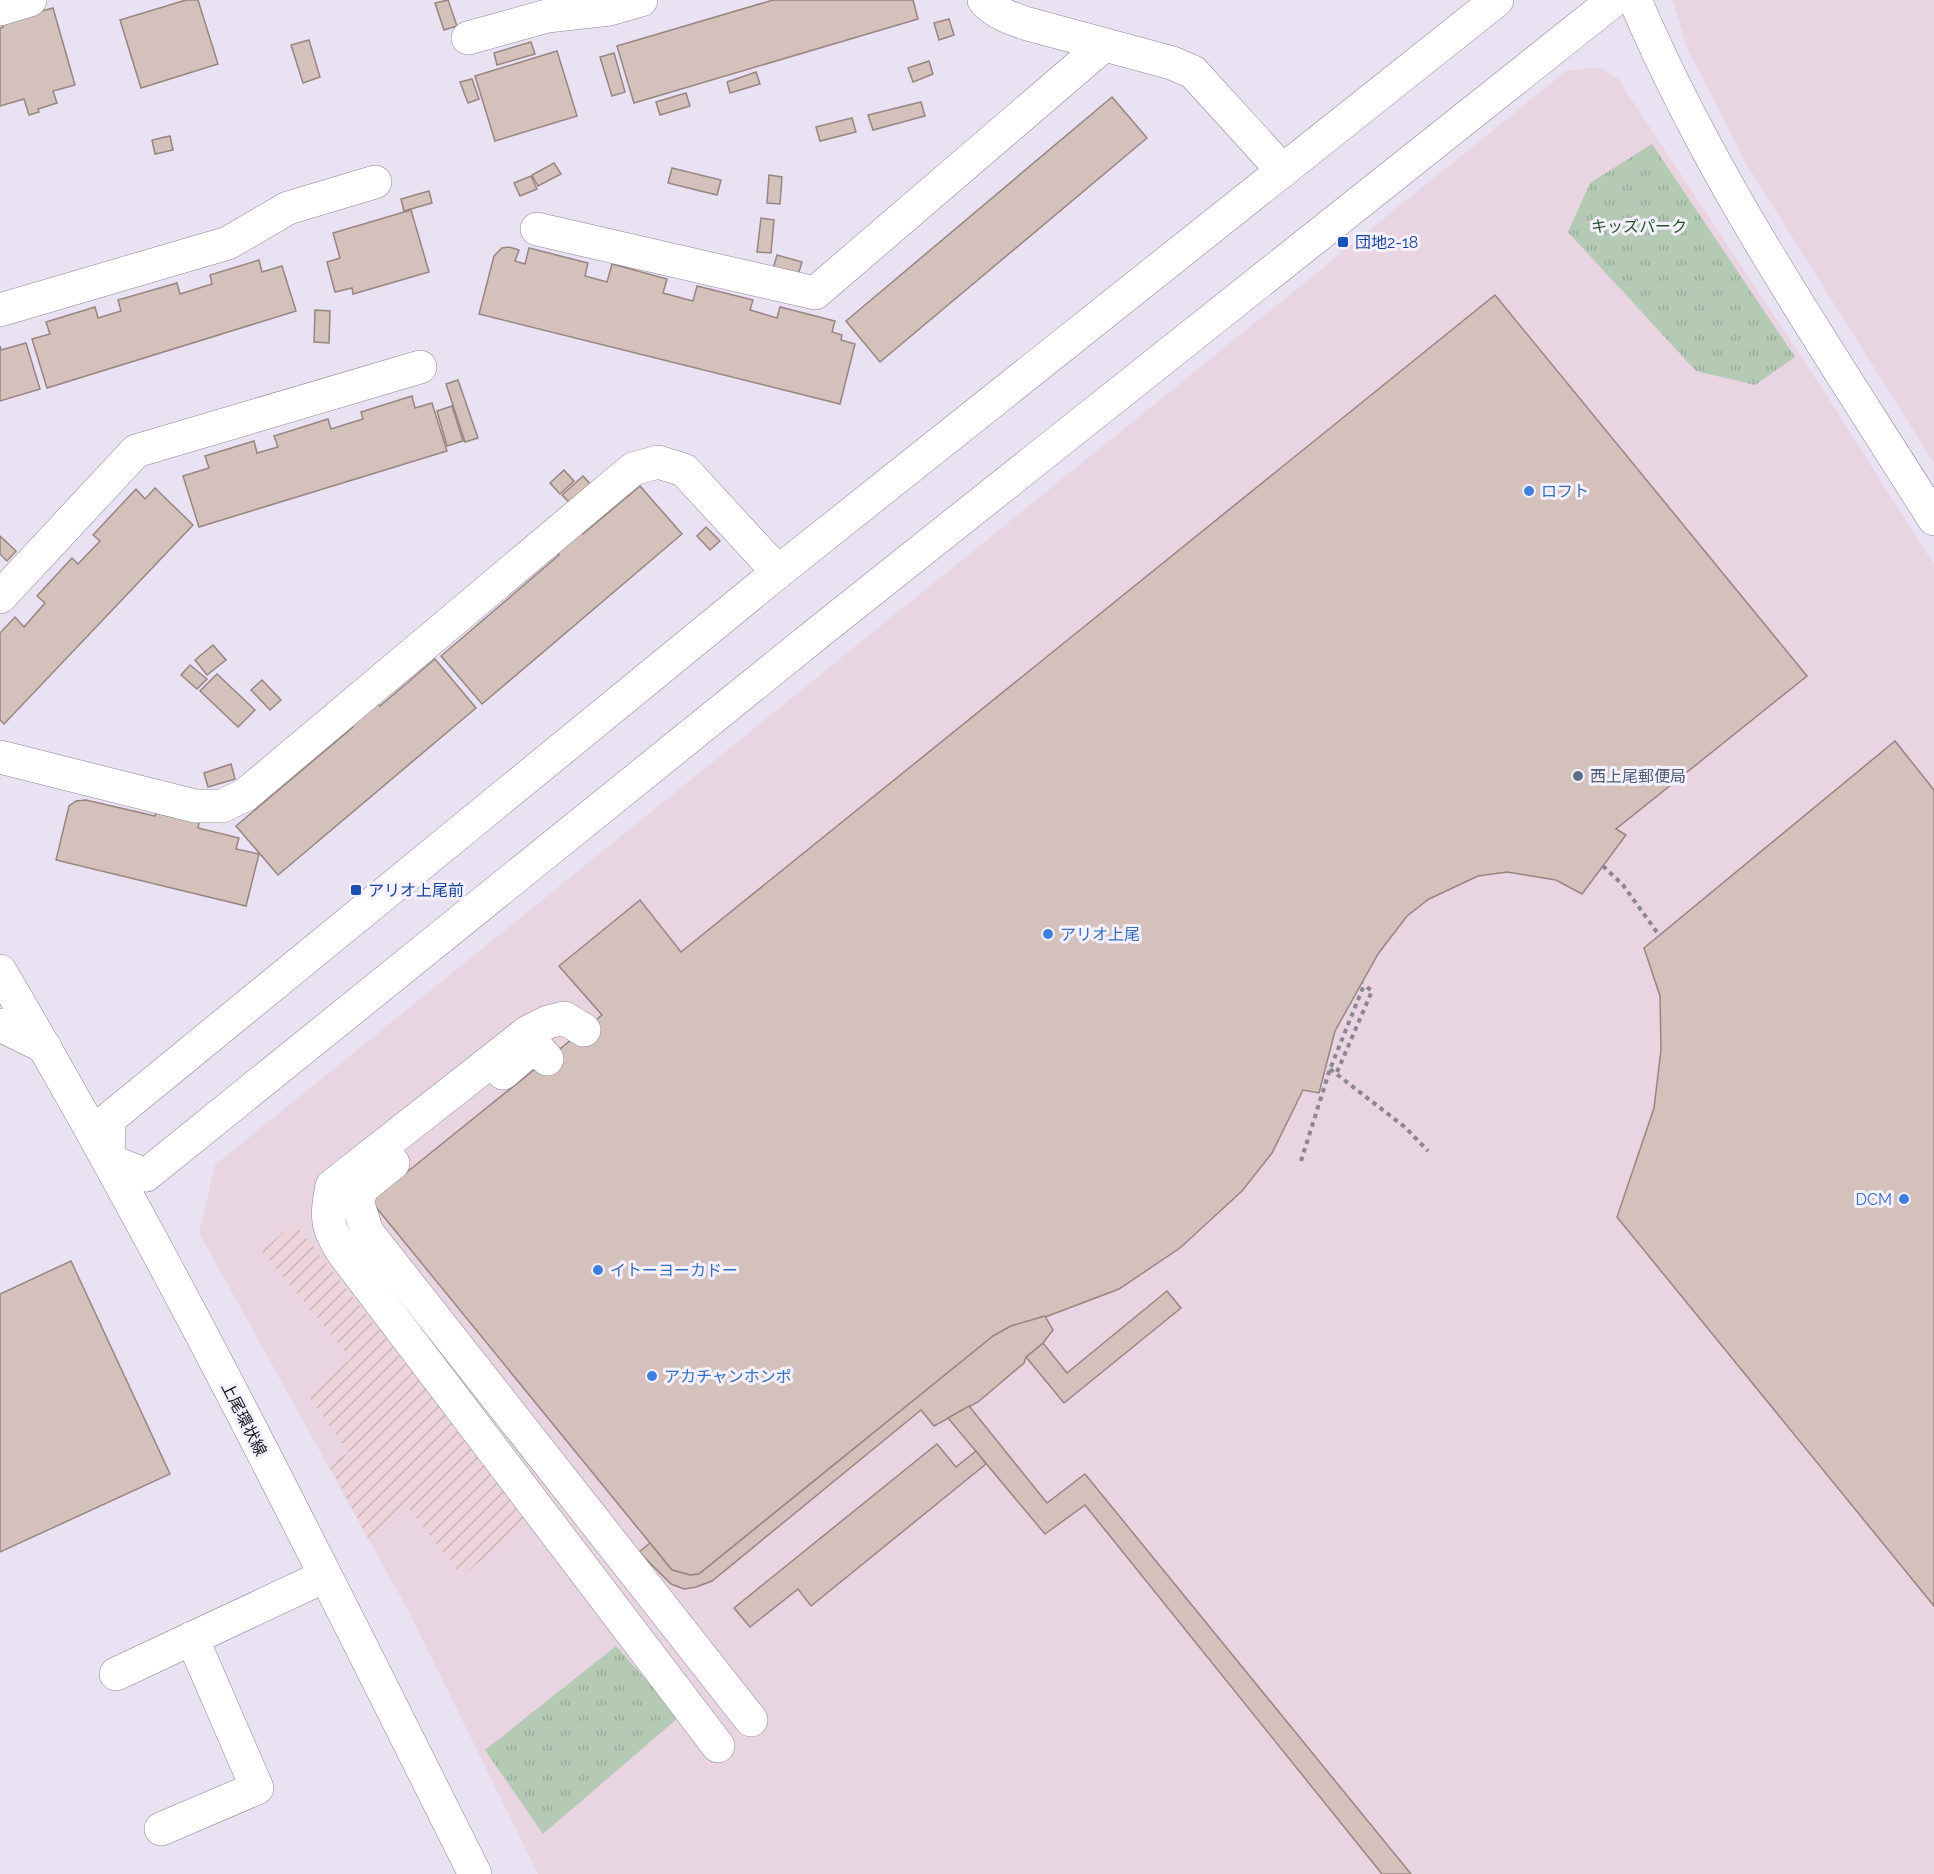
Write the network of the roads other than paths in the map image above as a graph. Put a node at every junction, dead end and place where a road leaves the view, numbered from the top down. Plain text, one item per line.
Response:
1 (30, 0) edge
2 (641, 0) edge
3 (984, 0) edge
4 (1497, 0) edge
5 (1614, 0) edge
6 (1635, 0) edge
7 (0, 9) edge
8 (468, 38) dead end
9 (1104, 45) junction
10 (1282, 171) junction
11 (375, 182) dead end
12 (537, 229) dead end
13 (0, 310) edge
14 (420, 367) dead end
15 (1934, 519) edge
16 (778, 572) junction
17 (0, 597) edge
18 (0, 758) edge
19 (0, 971) edge
20 (0, 1025) edge
21 (584, 1030) dead end
22 (45, 1047) junction
23 (547, 1059) dead end
24 (108, 1160) junction
25 (325, 1576) junction
26 (192, 1638) junction
27 (116, 1674) dead end
28 (751, 1720) dead end
29 (718, 1746) dead end
30 (160, 1829) dead end
31 (475, 1874) edge

1 - 7 street
2 - 8 street
3 - 9 street
4 - 10 street
5 - 24 street
6 - 15 street
9 - 10 street
9 - 12 street
10 - 16 street
11 - 13 street
14 - 17 street
16 - 18 street
16 - 24 street
19 - 22 street, 上尾環状線
20 - 22 street
21 - 29 street
22 - 24 street, 上尾環状線
23 - 28 street
24 - 25 street, 上尾環状線
25 - 26 street
25 - 31 street, 上尾環状線
26 - 27 street
26 - 30 street

